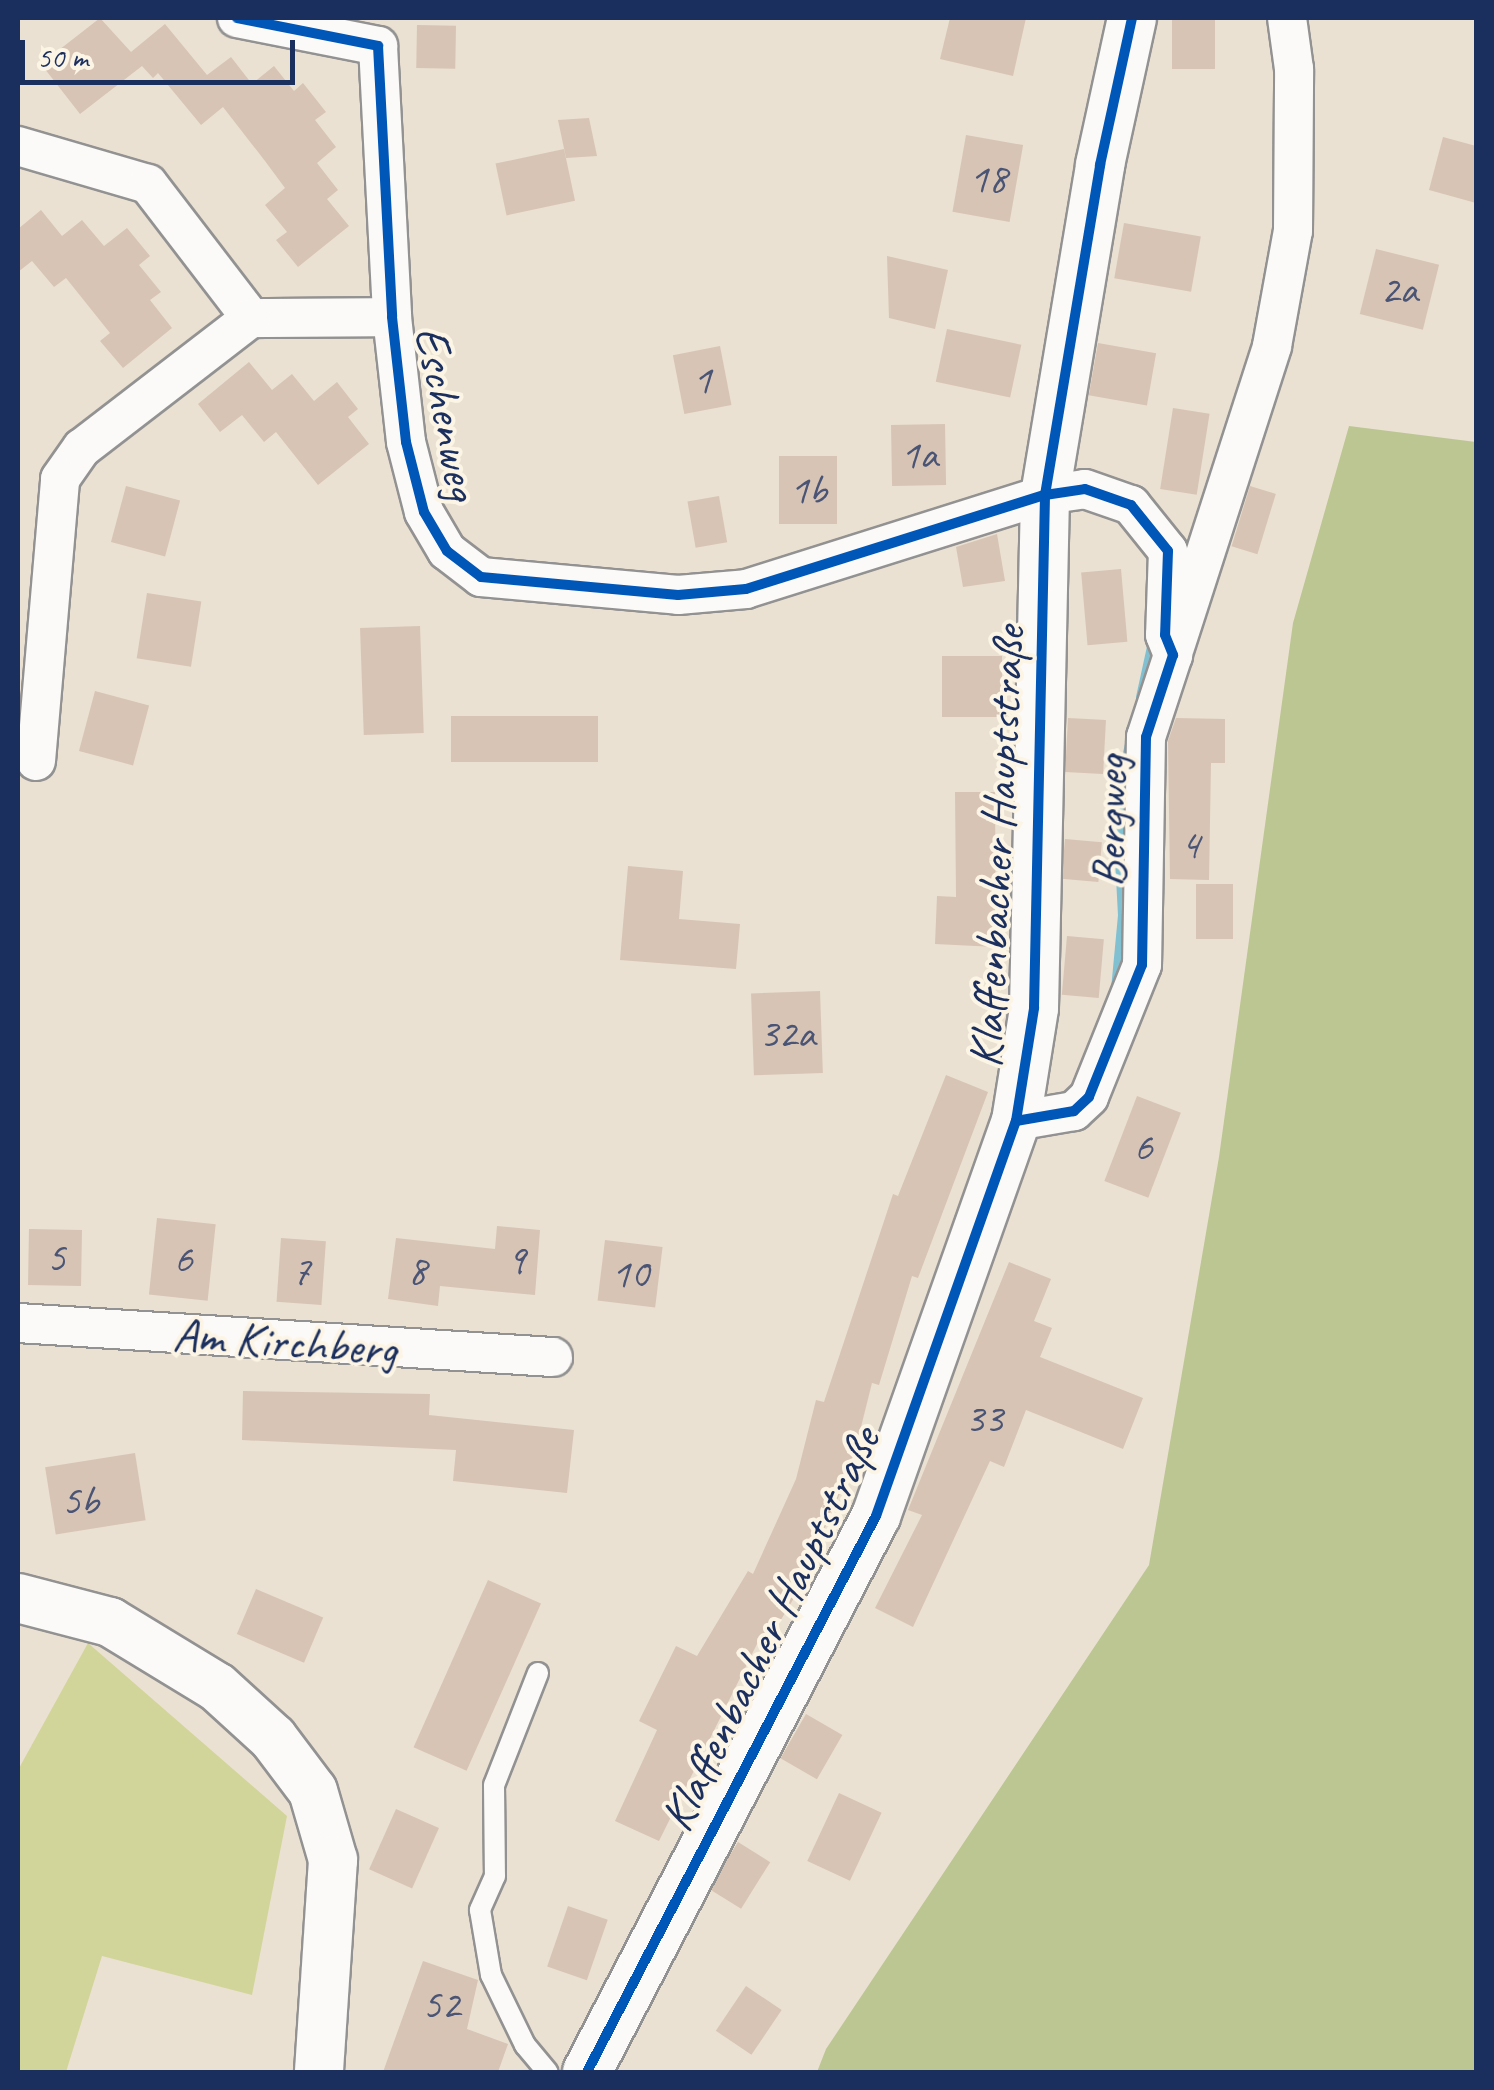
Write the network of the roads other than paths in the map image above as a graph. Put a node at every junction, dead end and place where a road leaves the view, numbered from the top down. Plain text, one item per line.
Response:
1 (237, 18) edge
2 (1132, 18) edge
3 (1287, 18) edge
4 (18, 146) edge
5 (392, 317) junction
6 (251, 318) junction
7 (1065, 492) junction
8 (1172, 655) junction
9 (36, 761) dead end
10 (1016, 1121) junction
11 (18, 1323) edge
12 (553, 1357) dead end
13 (18, 1598) edge
14 (538, 1673) dead end
15 (319, 2072) edge
16 (548, 2072) edge
17 (587, 2072) edge

1 - 5 street, Eschenweg
2 - 7 street, Klaffenbacher Hauptstraße
3 - 8 street, Bergweg
4 - 6 street
5 - 6 street, Eschenweg
5 - 7 street, Eschenweg
6 - 9 street
7 - 8 street, Bergweg
7 - 10 street, Klaffenbacher Hauptstraße
8 - 10 street, Bergweg
10 - 17 street, Klaffenbacher Hauptstraße
11 - 12 street, Am Kirchberg
13 - 15 street
14 - 16 lane

